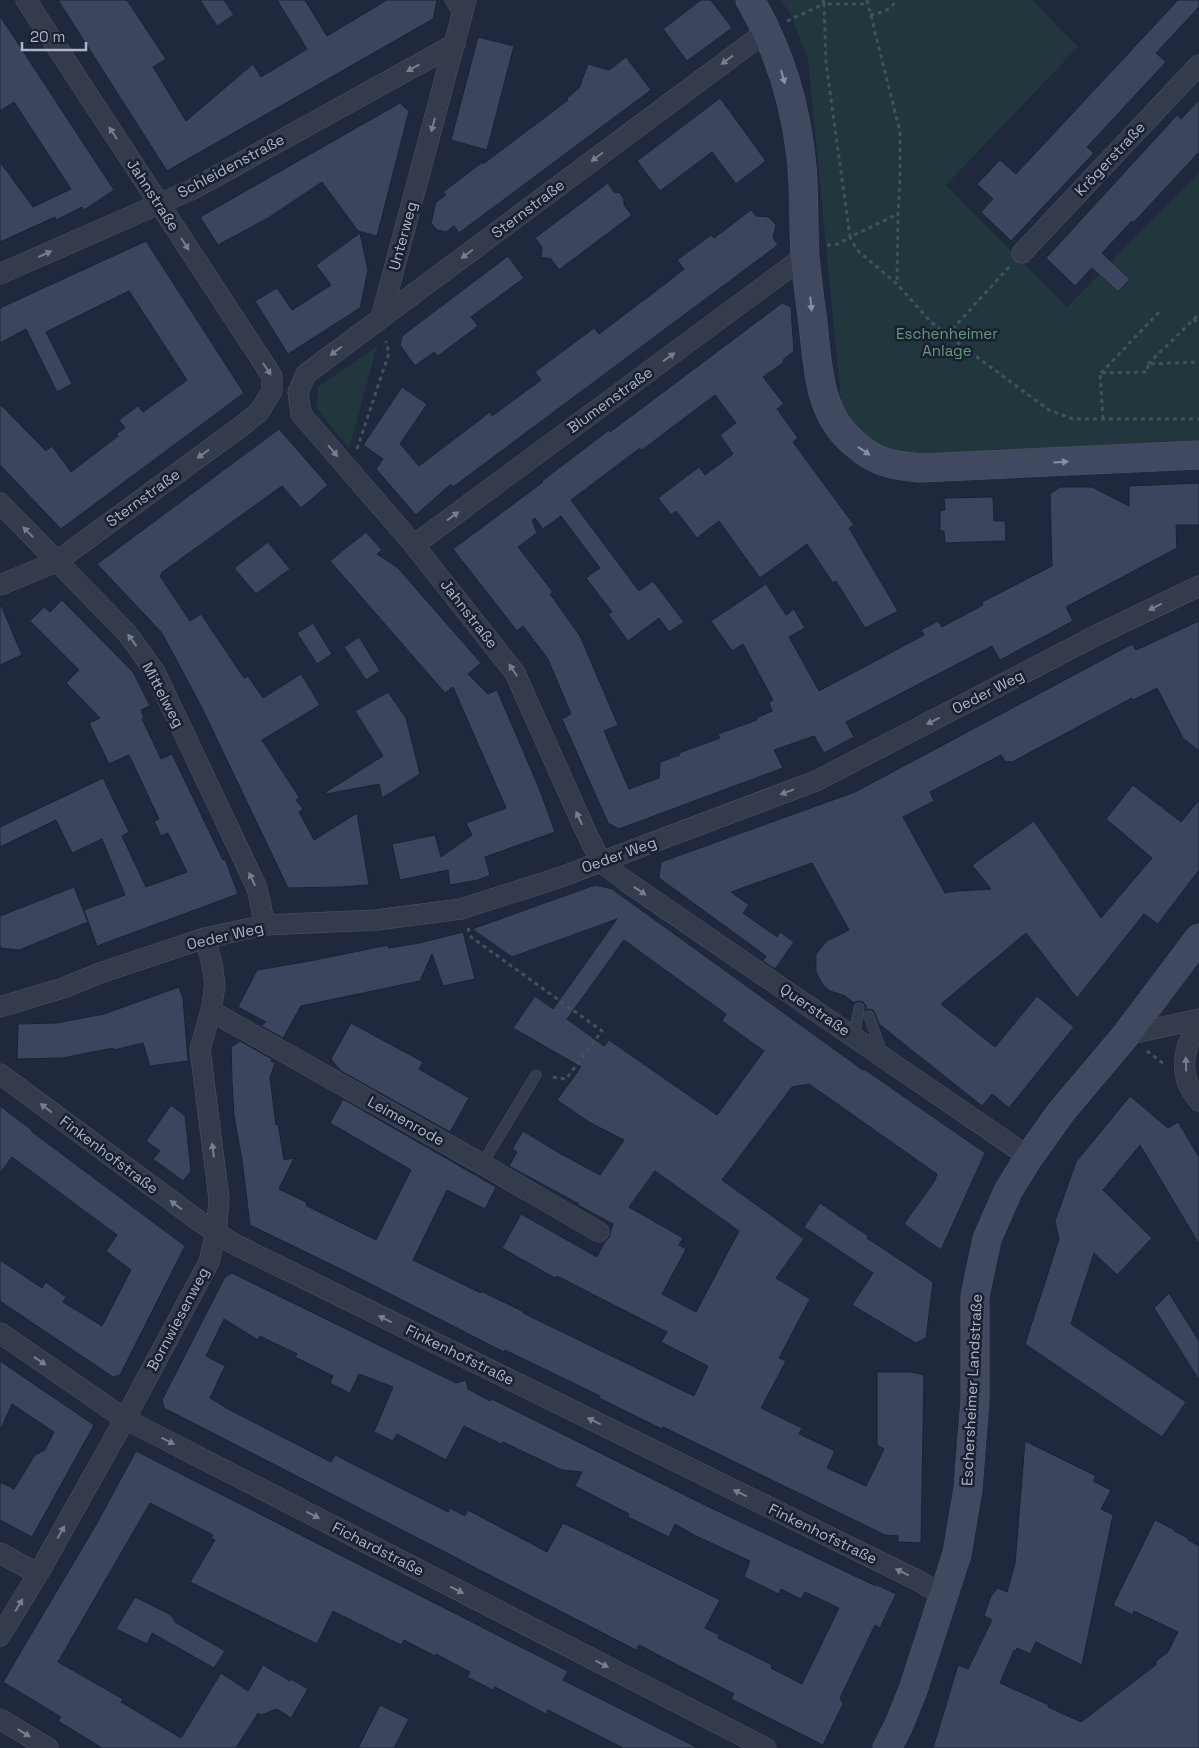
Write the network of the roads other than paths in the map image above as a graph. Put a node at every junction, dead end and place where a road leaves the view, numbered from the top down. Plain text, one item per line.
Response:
1 (26, 0) edge
2 (450, 0) edge
3 (466, 0) edge
4 (750, 0) edge
5 (461, 20) junction
6 (767, 31) junction
7 (455, 44) junction
8 (1199, 65) edge
9 (158, 204) junction
10 (1022, 253) road end
11 (805, 256) junction
12 (0, 274) edge
13 (381, 318) junction
14 (272, 391) joint
15 (298, 392) joint
16 (1199, 455) edge
17 (0, 503) edge
18 (414, 544) junction
19 (56, 562) junction
20 (0, 586) edge
21 (1199, 586) edge
22 (601, 862) junction
23 (265, 926) junction
24 (205, 938) junction
25 (1199, 938) edge
26 (0, 1007) edge
27 (859, 1008) dead end
28 (211, 1011) junction
29 (870, 1016) dead end
30 (1199, 1020) edge
31 (1199, 1029) edge
32 (1126, 1035) junction
33 (854, 1037) junction
34 (884, 1057) junction
35 (0, 1074) edge
36 (536, 1075) road end
37 (1199, 1101) edge
38 (1029, 1157) junction
39 (482, 1164) junction
40 (599, 1232) dead end
41 (216, 1233) junction
42 (0, 1333) edge
43 (125, 1419) junction
44 (0, 1553) edge
45 (38, 1574) junction
46 (944, 1596) junction
47 (0, 1636) edge
48 (0, 1719) edge
49 (48, 1748) edge
50 (766, 1748) edge
51 (887, 1748) edge

9 -> 1 street, Jahnstraße
2 - 5 lane
3 - 5 street, Unterweg
4 - 6 main road
5 - 7 street, Unterweg
6 -> 11 main road
6 -> 13 street, Sternstraße
7 -> 9 street, Schleidenstraße
7 -> 13 street, Unterweg
8 - 10 street, Krögerstraße
12 -> 9 street, Schleidenstraße
9 -> 14 street, Jahnstraße
11 -> 16 main road
18 -> 11 street, Blumenstraße
13 -> 15 street, Sternstraße
14 -> 19 street, Sternstraße
15 -> 18 street, Jahnstraße
19 -> 17 street, Mittelweg
22 -> 18 street, Jahnstraße
19 - 20 street, Sternstraße
23 -> 19 street, Mittelweg
21 -> 22 street, Oeder Weg
22 - 23 street, Oeder Weg
22 -> 33 street, Querstraße
23 - 24 street, Oeder Weg
24 - 26 street, Oeder Weg
24 - 28 street, Bornwiesenweg
25 - 32 main road, Eschersheimer Landstraße
27 - 33 lane
28 - 39 street, Leimenrode
41 -> 28 street, Bornwiesenweg
29 - 34 lane
30 - 32 street
37 -> 31 street
32 - 38 main road, Eschersheimer Landstraße
33 - 34 street, Querstraße
34 - 38 street, Querstraße
41 -> 35 street, Finkenhofstraße
36 - 39 lane
38 - 46 main road, Eschersheimer Landstraße
39 - 40 street, Leimenrode
41 - 43 street, Bornwiesenweg
46 -> 41 street, Finkenhofstraße
42 -> 43 street, Fichardstraße
45 -> 43 street, Bornwiesenweg
43 -> 50 street, Fichardstraße
44 - 45 street
47 -> 45 street, Bornwiesenweg
46 - 51 main road, Eschersheimer Landstraße
48 -> 49 street

